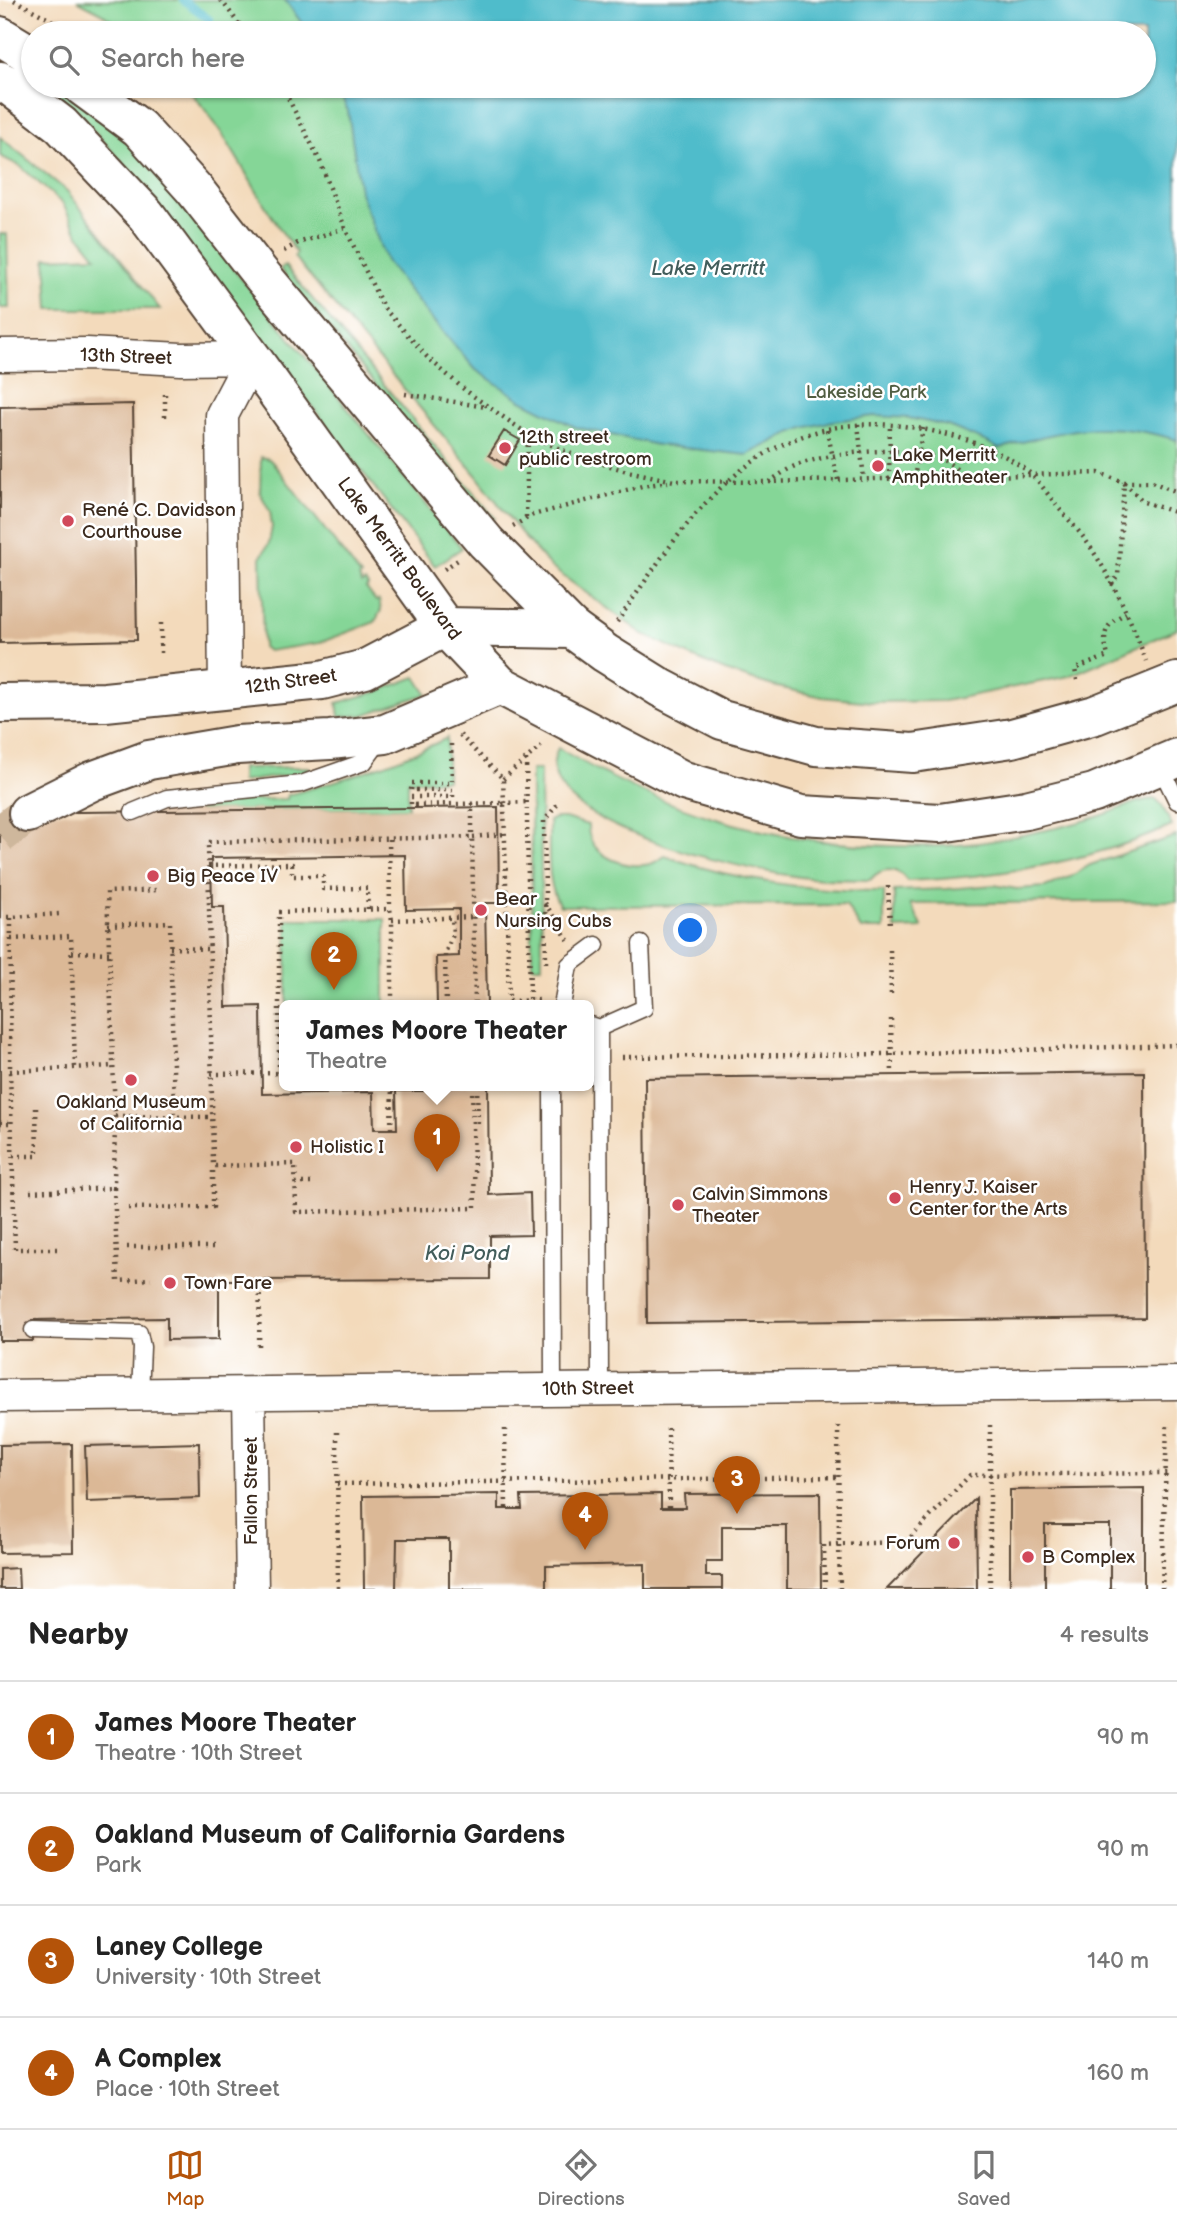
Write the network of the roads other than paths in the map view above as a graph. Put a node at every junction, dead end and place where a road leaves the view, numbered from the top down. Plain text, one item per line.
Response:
1 (0, 36) edge
2 (21, 49) edge
3 (0, 81) edge
4 (21, 94) edge
5 (26, 98) edge
6 (98, 98) edge
7 (0, 355) edge
8 (252, 358) junction
9 (445, 627) junction
10 (572, 629) junction
11 (1162, 672) edge
12 (500, 685) junction
13 (225, 691) junction
14 (0, 703) edge
15 (385, 734) junction
16 (1169, 762) edge
17 (1177, 801) edge
18 (133, 812) dead end
19 (29, 813) tunnel mouth
20 (641, 944) dead end
21 (596, 945) dead end
22 (563, 1000) edge
23 (594, 1027) edge
24 (552, 1091) edge
25 (33, 1330) dead end
26 (1177, 1383) edge
27 (600, 1389) junction
28 (553, 1390) junction
29 (249, 1394) junction
30 (140, 1395) junction
31 (0, 1396) edge
32 (252, 1589) edge

1 - 2 main road
3 - 4 main road, Lake Merritt Boulevard
5 - 8 main road, Lake Merritt Boulevard
6 - 10 main road
7 - 8 street, 13th Street
8 - 9 main road, Lake Merritt Boulevard
8 - 13 street
9 - 10 main road, 12th Street
9 - 12 main road, Lake Merritt Boulevard
9 - 13 main road, 12th Street
10 - 11 main road
12 - 15 main road
12 - 16 main road, Lake Merritt Boulevard
13 - 14 main road, 12th Street
15 - 18 lane
15 - 19 main road
16 - 17 lane
20 - 23 lane
21 - 22 lane
23 - 27 lane
24 - 28 lane
25 - 30 lane
26 - 27 street, 10th Street
27 - 28 street, 10th Street
28 - 29 street, 10th Street
29 - 30 street, 10th Street
29 - 32 street, Fallon Street
30 - 31 street, 10th Street

